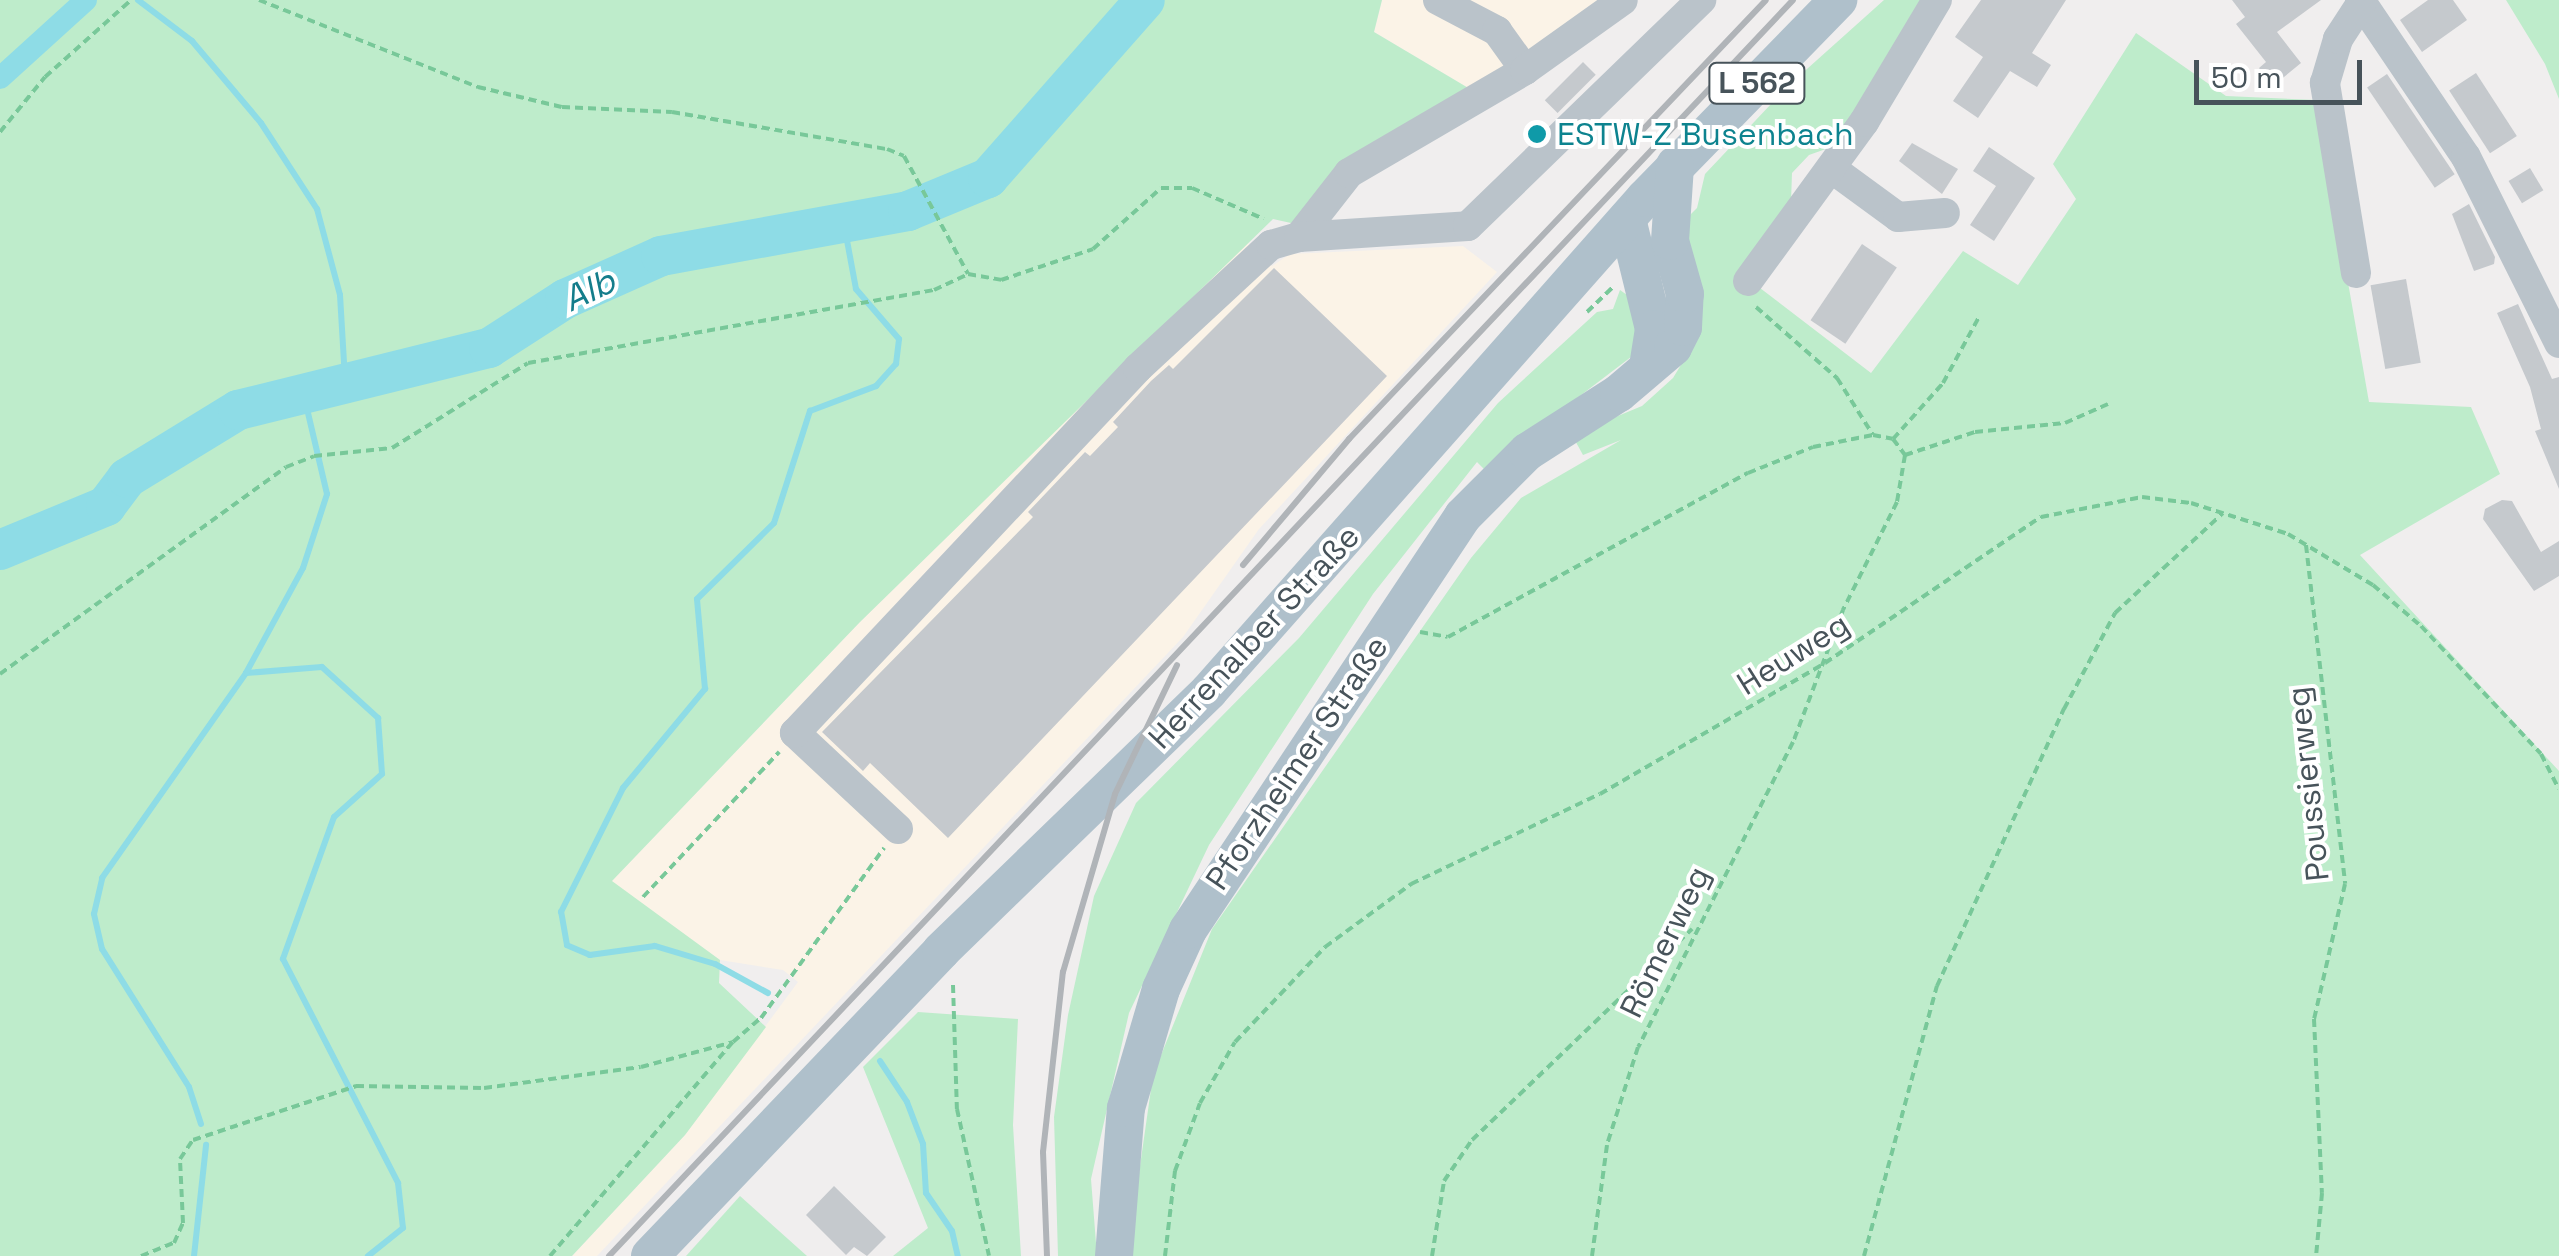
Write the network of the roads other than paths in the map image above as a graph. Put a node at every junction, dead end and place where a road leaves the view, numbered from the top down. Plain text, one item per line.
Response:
1 (1438, 0) edge
2 (1623, 0) edge
3 (1701, 0) edge
4 (1838, 0) edge
5 (1938, 0) edge
6 (2361, 1) edge
7 (1525, 70) junction
8 (1675, 166) junction
9 (1824, 177) junction
10 (1946, 213) dead end
11 (1627, 218) junction
12 (1299, 237) junction
13 (1670, 240) junction
14 (2356, 273) dead end
15 (1748, 281) road end
16 (1647, 291) junction
17 (1558, 294) junction
18 (2559, 343) edge
19 (1648, 368) junction
20 (898, 828) road end
21 (650, 1256) edge
22 (1114, 1256) edge

1 - 7 street
2 - 7 street
3 - 12 street
4 - 8 main road, Herrenalber Straße / L 562
5 - 9 street
6 - 14 street
6 - 18 street
7 - 12 street
8 - 11 main road, Herrenalber Straße / L 562
8 - 13 main road
9 - 10 street
9 - 15 street
11 - 13 main road
11 - 16 main road
11 - 17 main road, Herrenalber Straße
12 - 20 street
13 - 19 main road, Pforzheimer Straße
16 - 17 main road
16 - 19 main road
17 - 21 main road, Herrenalber Straße
19 - 22 main road, Pforzheimer Straße

